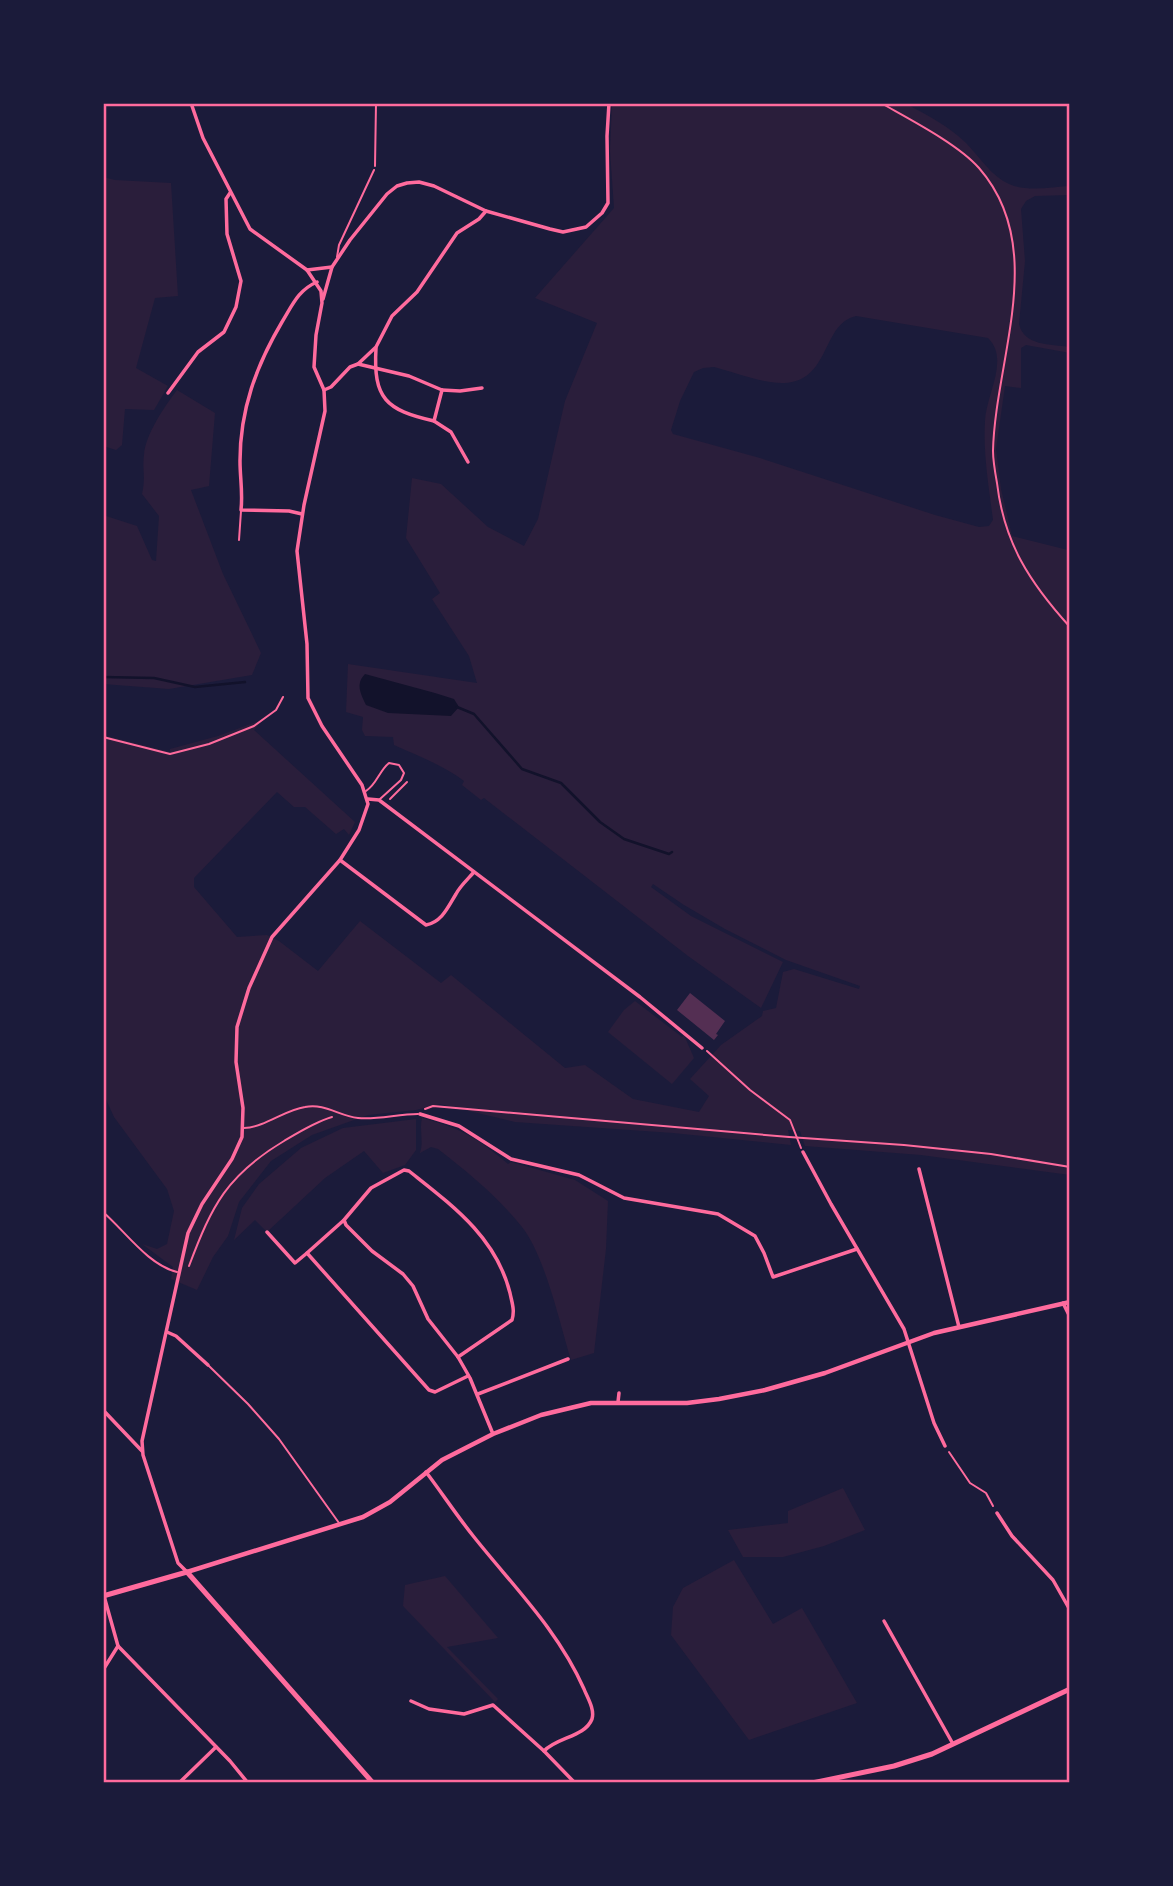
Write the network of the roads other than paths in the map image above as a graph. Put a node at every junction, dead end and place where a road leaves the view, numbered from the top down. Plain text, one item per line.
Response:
1 (191, 103) edge
2 (609, 103) edge
3 (374, 170) road end
4 (230, 193) junction
5 (486, 211) junction
6 (337, 261) junction
7 (332, 267) junction
8 (307, 270) junction
9 (317, 282) junction
10 (322, 301) junction
11 (376, 347) junction
12 (358, 364) junction
13 (375, 369) junction
14 (482, 388) dead end
15 (324, 390) junction
16 (442, 390) junction
17 (168, 393) dead end
18 (435, 421) junction
19 (468, 462) dead end
20 (241, 510) junction
21 (302, 514) junction
22 (239, 540) dead end
23 (365, 791) junction
24 (368, 799) junction
25 (379, 800) junction
26 (340, 860) junction
27 (474, 872) junction
28 (702, 1048) dead end
29 (420, 1114) joint
30 (243, 1128) junction
31 (803, 1152) road end
32 (919, 1169) dead end
33 (103, 1212) edge
34 (344, 1220) junction
35 (267, 1232) dead end
36 (857, 1250) junction
37 (307, 1253) junction
38 (177, 1272) junction
39 (1070, 1302) edge
40 (1063, 1303) junction
41 (1070, 1317) edge
42 (959, 1327) junction
43 (167, 1332) junction
44 (909, 1342) junction
45 (458, 1356) junction
46 (568, 1359) dead end
47 (208, 1365) joint
48 (468, 1376) junction
49 (619, 1393) dead end
50 (478, 1394) junction
51 (618, 1402) junction
52 (103, 1410) edge
53 (493, 1434) junction
54 (945, 1447) road end
55 (142, 1451) junction
56 (426, 1472) junction
57 (997, 1513) road end
58 (340, 1526) junction
59 (187, 1572) junction
60 (104, 1596) edge
61 (1070, 1610) edge
62 (884, 1620) dead end
63 (118, 1646) junction
64 (103, 1670) edge
65 (1070, 1689) edge
66 (411, 1701) dead end
67 (953, 1745) junction
68 (216, 1746) junction
69 (544, 1751) junction
70 (179, 1783) edge
71 (248, 1783) edge
72 (373, 1783) edge
73 (575, 1783) edge
74 (812, 1783) edge

1 - 4 street
2 - 5 street
3 - 6 lane
4 - 8 street
4 - 17 street
5 - 6 street
5 - 11 street
6 - 7 street
7 - 8 street
7 - 10 street
8 - 9 street
9 - 10 street
9 - 20 street
10 - 15 street
11 - 12 street
11 - 13 street
12 - 13 street
12 - 15 street
13 - 16 street
13 - 18 street
14 - 16 street
15 - 21 street
16 - 18 street
18 - 19 street
20 - 21 street
20 - 22 lane
21 - 23 street
23 - 24 street
23 - 25 lane
24 - 25 street
24 - 26 street
25 - 27 street
26 - 27 street
26 - 30 street
27 - 28 street
29 - 30 lane
29 - 36 street
30 - 38 street
31 - 36 street
32 - 42 street
33 - 38 lane
34 - 37 street
34 - 45 street
34 - 45 street
35 - 37 street
36 - 44 street
37 - 48 street
38 - 43 street
39 - 40 street
40 - 41 street
40 - 42 street
42 - 44 street
43 - 47 street
43 - 55 street
44 - 51 street
44 - 54 street
45 - 48 street
46 - 50 street
47 - 58 lane
48 - 50 street
49 - 51 street
50 - 53 street
51 - 53 street
52 - 55 street
53 - 56 street
55 - 59 street
56 - 58 street
56 - 69 street
57 - 61 street
58 - 59 street
59 - 60 main road
59 - 72 main road
60 - 63 street
62 - 67 street
63 - 64 street
63 - 68 street
65 - 67 main road
66 - 69 street
67 - 74 main road
68 - 70 street
68 - 71 street
69 - 73 street

